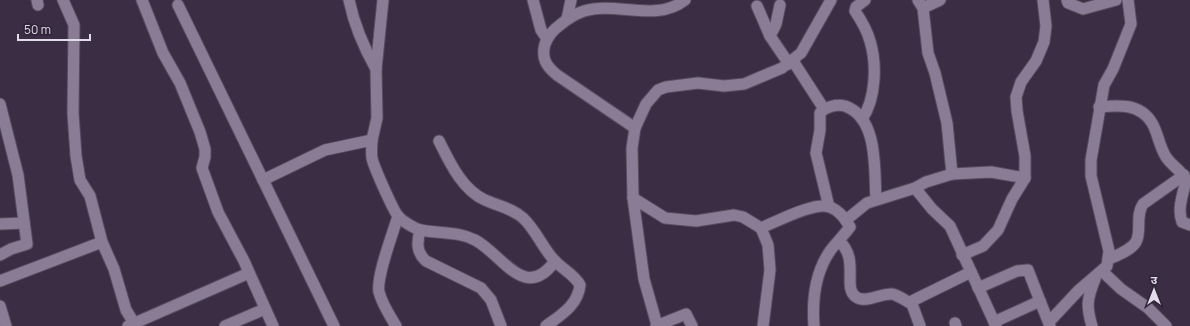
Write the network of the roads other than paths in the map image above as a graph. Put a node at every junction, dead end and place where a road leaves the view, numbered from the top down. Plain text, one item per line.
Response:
1 (63, 0) edge
2 (142, 0) edge
3 (350, 0) edge
4 (383, 0) edge
5 (532, 0) edge
6 (571, 0) edge
7 (685, 0) edge
8 (831, 0) edge
9 (865, 0) edge
10 (940, 0) edge
11 (1042, 0) edge
12 (1067, 0) edge
13 (1116, 0) edge
14 (1128, 0) edge
15 (920, 4) edge
16 (178, 5) dead end
17 (780, 5) dead end
18 (757, 6) dead end
19 (567, 19) junction
20 (770, 36) junction
21 (547, 39) junction
22 (791, 62) junction
23 (376, 69) junction
24 (0, 104) edge
25 (1098, 107) junction
26 (824, 109) junction
27 (862, 119) junction
28 (635, 128) junction
29 (372, 140) junction
30 (438, 140) dead end
31 (952, 174) junction
32 (1184, 175) junction
33 (1025, 178) junction
34 (263, 180) junction
35 (915, 188) junction
36 (633, 198) junction
37 (876, 200) junction
38 (829, 207) junction
39 (398, 216) junction
40 (846, 220) junction
41 (24, 223) junction
42 (0, 224) edge
43 (1190, 225) edge
44 (761, 228) junction
45 (420, 230) junction
46 (839, 241) junction
47 (102, 242) junction
48 (0, 255) edge
49 (962, 255) junction
50 (1109, 259) junction
51 (555, 261) junction
52 (971, 272) junction
53 (249, 273) junction
54 (1099, 275) junction
55 (0, 281) edge
56 (978, 288) junction
57 (1040, 301) junction
58 (912, 304) junction
59 (0, 306) edge
60 (265, 309) junction
61 (136, 324) edge
62 (995, 324) edge
63 (1050, 324) edge
64 (6, 326) edge
65 (225, 326) edge
66 (273, 326) edge
67 (334, 326) edge
68 (396, 326) edge
69 (501, 326) edge
70 (546, 326) edge
71 (656, 326) edge
72 (692, 326) edge
73 (763, 326) edge
74 (814, 326) edge
75 (920, 326) edge
76 (1092, 326) edge
77 (1166, 326) edge

1 - 47 street
2 - 53 street
3 - 23 street
4 - 23 street
5 - 21 street
6 - 19 street
7 - 19 street
8 - 22 street
9 - 27 street
10 - 15 street
11 - 33 street
12 - 13 street
14 - 25 street
15 - 31 street
16 - 34 street
17 - 20 street
18 - 20 street
19 - 21 street
20 - 22 street
21 - 28 street
22 - 26 street
22 - 28 street
23 - 29 street
24 - 41 street
25 - 32 street
25 - 50 street
26 - 27 street
26 - 38 street
27 - 37 street
28 - 36 street
29 - 34 street
29 - 39 street
30 - 51 street
31 - 33 street
31 - 35 street
32 - 43 street
32 - 50 street
33 - 49 street
34 - 67 street
35 - 37 street
35 - 49 street
36 - 44 street
36 - 71 street
37 - 40 street
38 - 40 street
38 - 44 street
39 - 45 street
39 - 68 street
40 - 46 street
41 - 42 street
41 - 48 street
44 - 73 street
45 - 51 street
45 - 69 street
46 - 58 street
46 - 74 street
47 - 55 street
47 - 61 street
49 - 52 street
50 - 54 street
51 - 70 street
52 - 56 street
52 - 58 street
53 - 60 street
53 - 61 street
54 - 63 street
54 - 76 street
54 - 77 street
56 - 57 street
56 - 62 street
57 - 62 street
57 - 63 street
58 - 75 street
59 - 64 street
60 - 65 street
60 - 66 street
71 - 72 street

